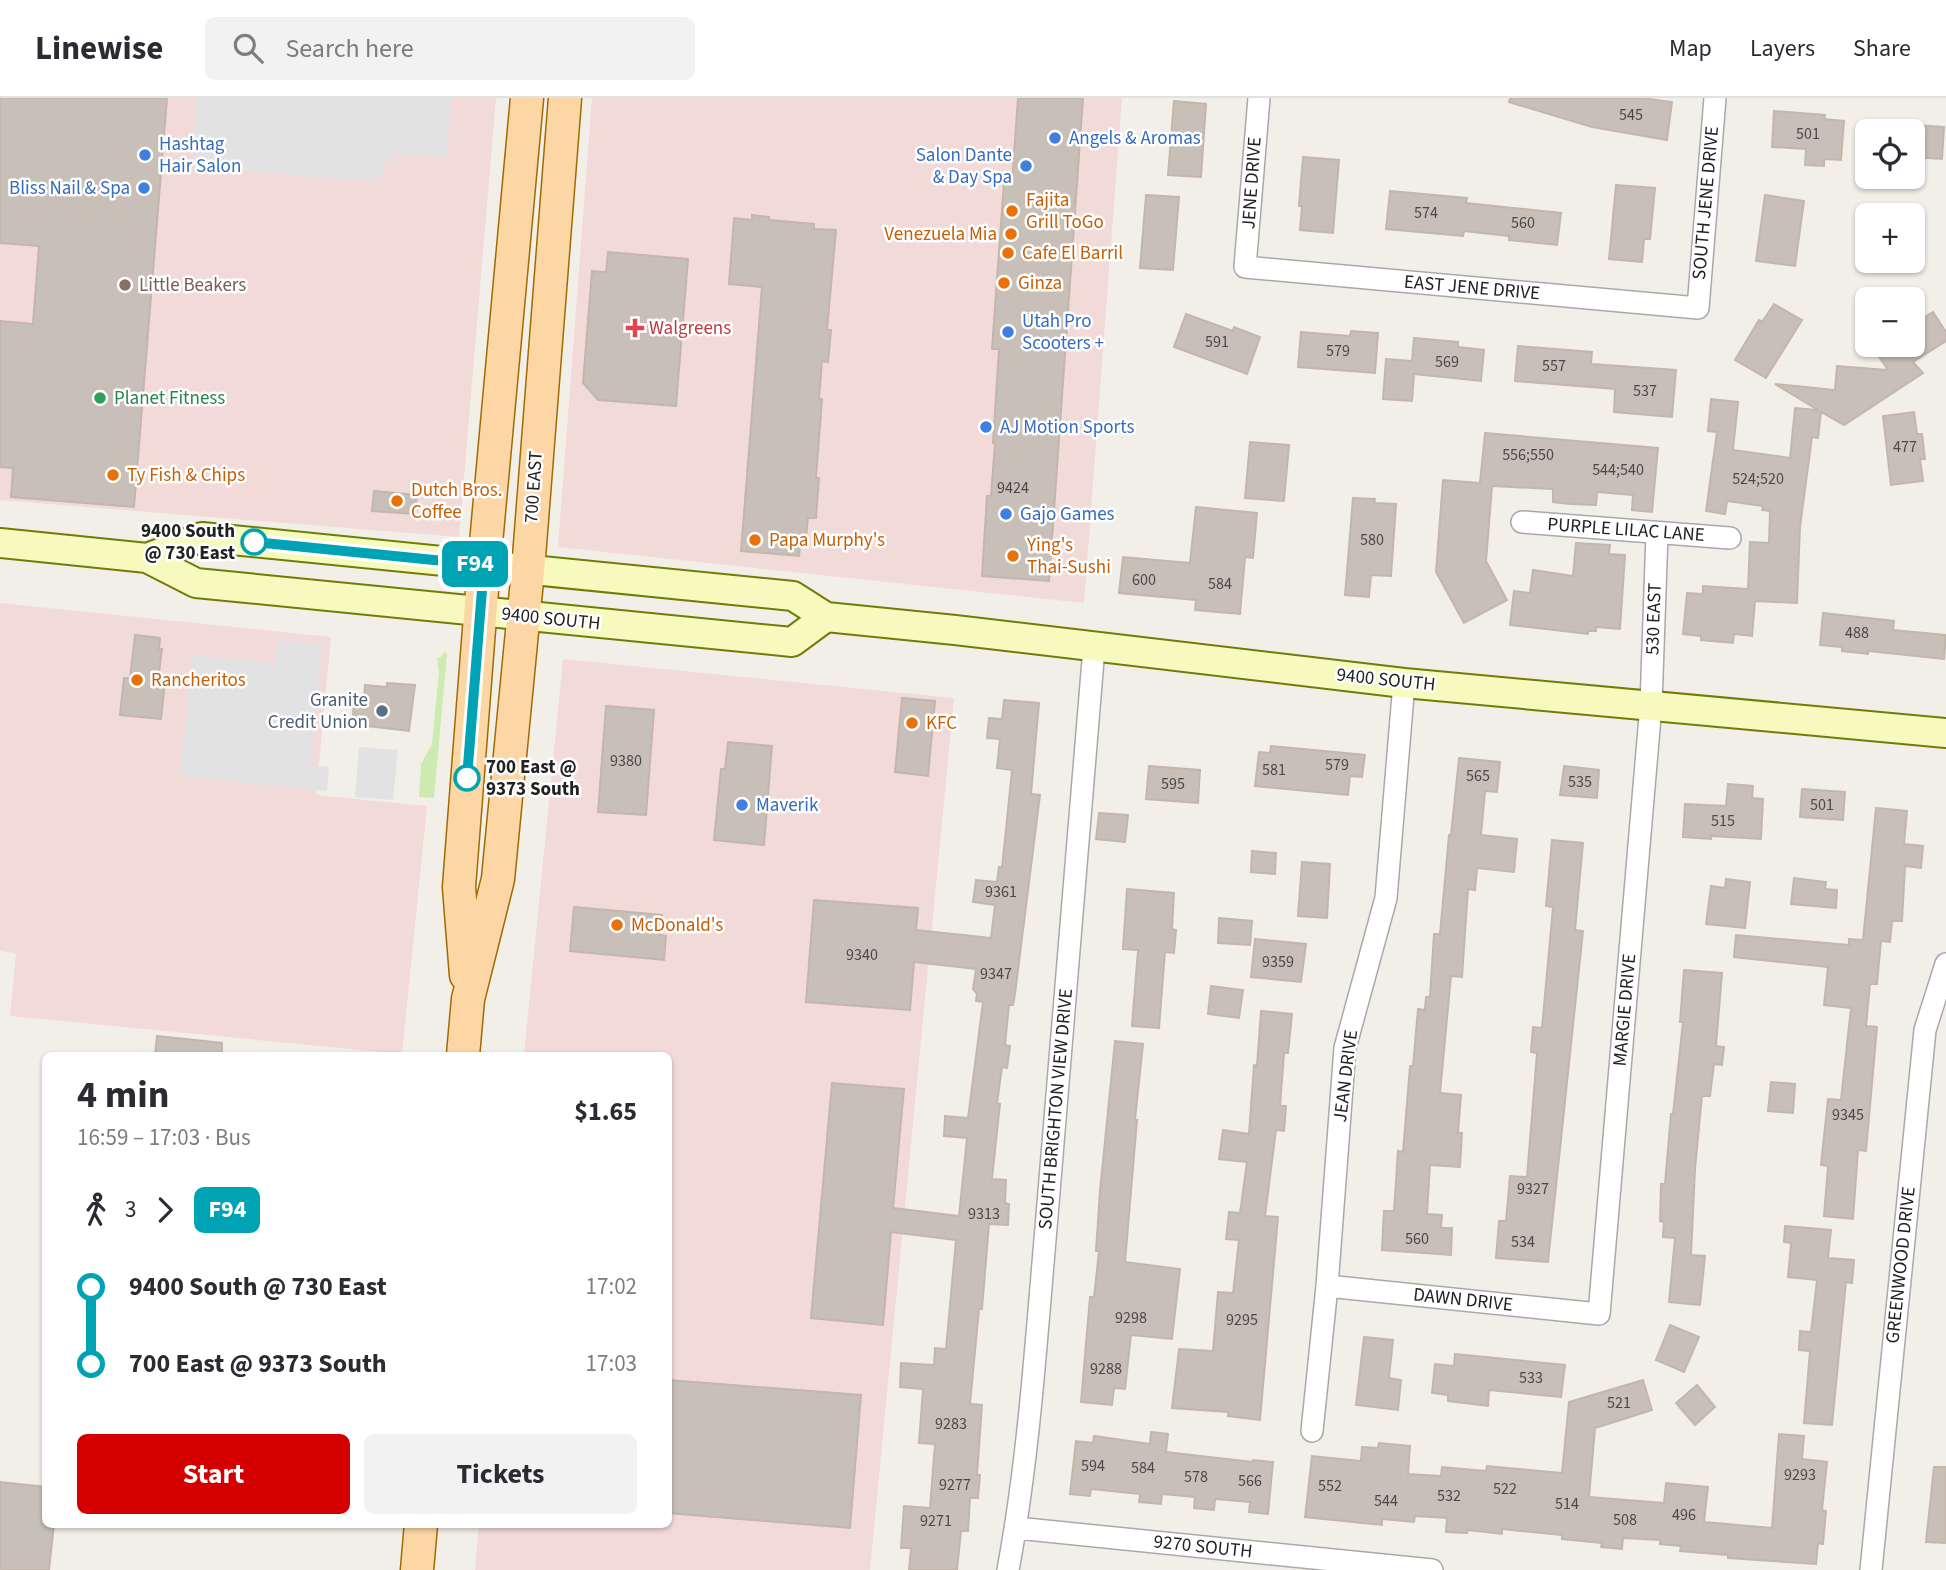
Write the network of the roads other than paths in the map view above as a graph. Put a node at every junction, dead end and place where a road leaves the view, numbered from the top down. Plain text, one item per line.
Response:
1 (527, 98) edge
2 (565, 98) edge
3 (1259, 98) edge
4 (1715, 98) edge
5 (1245, 267) joint
6 (1698, 308) joint
7 (1521, 522) dead end
8 (1657, 533) junction
9 (1730, 538) dead end
10 (0, 543) edge
11 (147, 558) junction
12 (484, 565) junction
13 (528, 570) junction
14 (481, 612) junction
15 (523, 616) junction
16 (826, 617) junction
17 (1094, 648) junction
18 (1404, 683) junction
19 (1651, 705) junction
20 (1946, 733) edge
21 (1946, 964) edge
22 (468, 999) junction
23 (1936, 1031) edge
24 (463, 1052) edge
25 (1327, 1286) junction
26 (1599, 1314) joint
27 (1312, 1431) dead end
28 (421, 1528) edge
29 (1016, 1528) junction
30 (417, 1570) edge
31 (1008, 1570) edge
32 (1432, 1570) edge
33 (1871, 1570) edge

1 - 12 main road, 700 EAST
2 - 13 main road, 700 EAST
3 - 5 street, JENE DRIVE
4 - 6 street, SOUTH JENE DRIVE
5 - 6 street, EAST JENE DRIVE
7 - 8 street, PURPLE LILAC LANE
8 - 9 street, PURPLE LILAC LANE
8 - 19 street, 530 EAST
10 - 11 street, 9400 SOUTH
11 - 12 street, 9400 SOUTH
11 - 14 street, 9400 SOUTH
12 - 13 street, 9400 SOUTH
12 - 14 main road, 700 EAST
13 - 15 main road, 700 EAST
13 - 16 street, 9400 SOUTH
14 - 15 street, 9400 SOUTH
14 - 22 main road, 700 EAST
15 - 16 street, 9400 SOUTH
15 - 22 main road, 700 EAST
16 - 17 street, 9400 SOUTH
17 - 18 street, 9400 SOUTH
17 - 29 street, SOUTH BRIGHTON VIEW DRIVE
18 - 19 street, 9400 SOUTH
18 - 25 street, JEAN DRIVE
19 - 20 street, 9400 SOUTH
19 - 26 street, MARGIE DRIVE
21 - 23 street, GREENWOOD DRIVE
22 - 24 main road, 700 EAST
23 - 33 street, GREENWOOD DRIVE
25 - 26 street, DAWN DRIVE
25 - 27 street, JEAN DRIVE
28 - 30 main road
29 - 31 street, SOUTH BRIGHTON VIEW DRIVE
29 - 32 street, 9270 SOUTH

